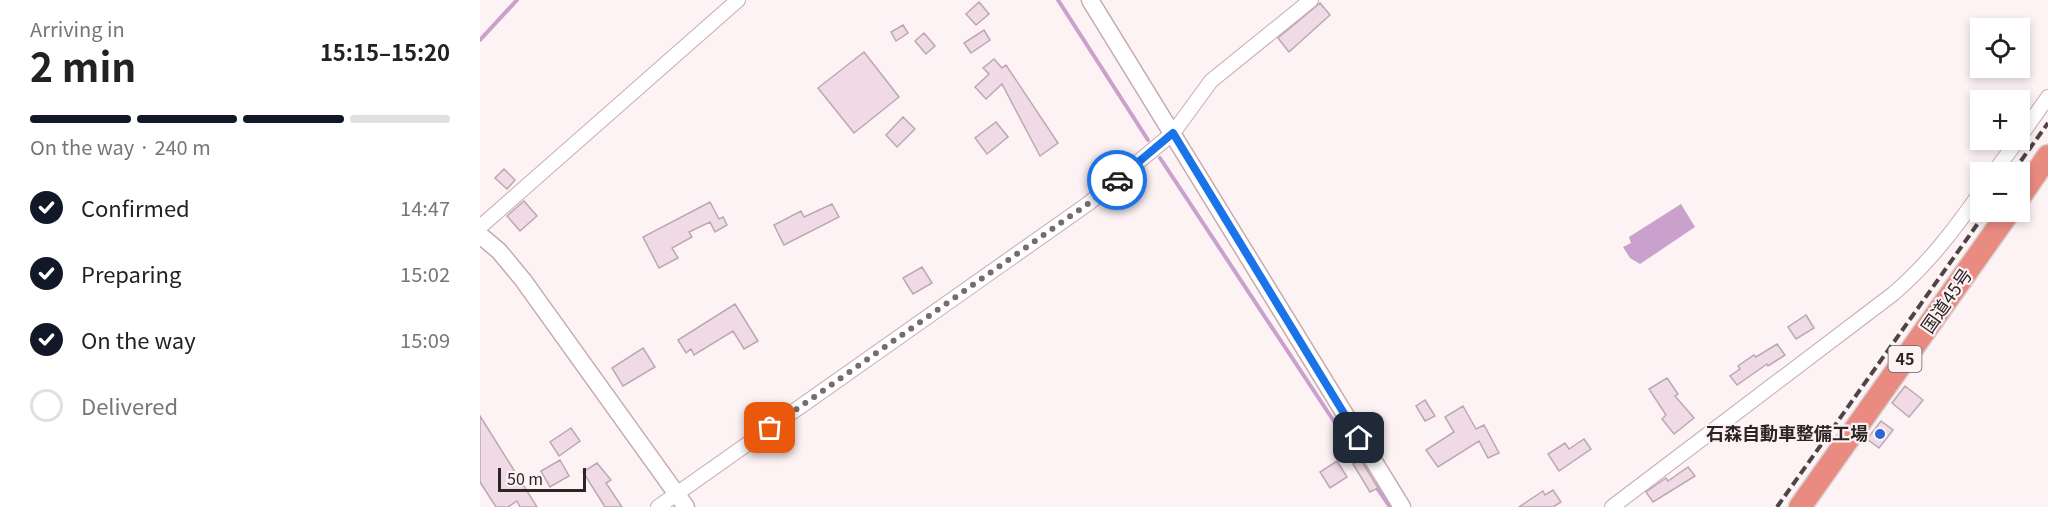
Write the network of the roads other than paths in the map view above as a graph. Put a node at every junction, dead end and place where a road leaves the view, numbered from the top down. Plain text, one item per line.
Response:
1 (738, 0) edge
2 (1090, 0) edge
3 (1311, 0) edge
4 (2048, 97) edge
5 (2030, 122) edge
6 (1173, 133) junction
7 (2048, 156) edge
8 (2030, 182) edge
9 (1970, 207) edge
10 (2002, 222) edge
11 (480, 227) edge
12 (480, 235) edge
13 (681, 500) edge
14 (658, 507) edge
15 (1402, 507) edge
16 (1612, 507) edge
17 (1800, 507) edge

1 - 11 street
2 - 6 street
3 - 6 street
4 - 5 street
6 - 13 street
6 - 15 street
7 - 8 highway
9 - 16 street
10 - 17 highway, 国道45号 / 45
12 - 13 street
13 - 14 street

